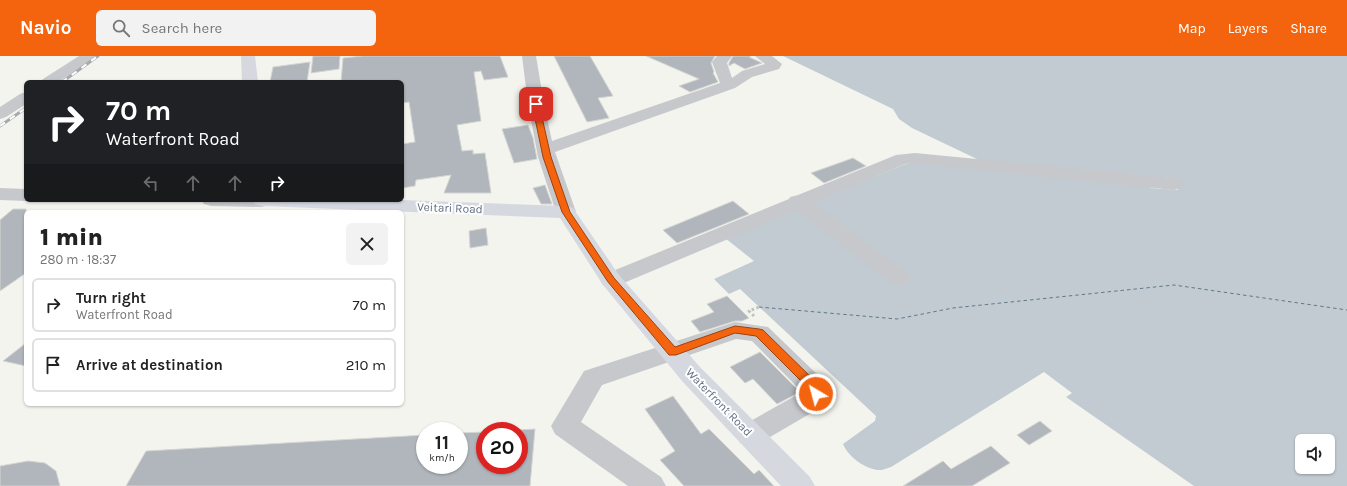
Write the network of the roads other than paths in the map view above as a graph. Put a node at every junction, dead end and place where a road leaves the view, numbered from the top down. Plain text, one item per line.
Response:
1 (89, 56) edge
2 (248, 56) edge
3 (529, 56) edge
4 (725, 56) edge
5 (762, 56) edge
6 (51, 80) edge
7 (250, 80) edge
8 (730, 85) junction
9 (24, 98) edge
10 (0, 114) edge
11 (545, 148) junction
12 (1174, 184) dead end
13 (0, 194) edge
14 (24, 195) edge
15 (797, 201) junction
16 (313, 202) edge
17 (566, 212) junction
18 (900, 278) dead end
19 (611, 280) junction
20 (673, 352) junction
21 (750, 435) junction
22 (651, 486) edge
23 (800, 486) edge

1 - 6 street
2 - 7 main road
3 - 11 street, Waterfront Road
4 - 8 street
5 - 8 street
8 - 11 street
9 - 10 street
11 - 17 street, Waterfront Road
12 - 15 street
13 - 14 street
15 - 18 street
15 - 19 street
16 - 17 main road, Veitari Road
17 - 19 main road, Waterfront Road
19 - 20 main road, Waterfront Road
20 - 21 main road, Waterfront Road
20 - 21 street
20 - 22 street
21 - 23 main road, Waterfront Road

